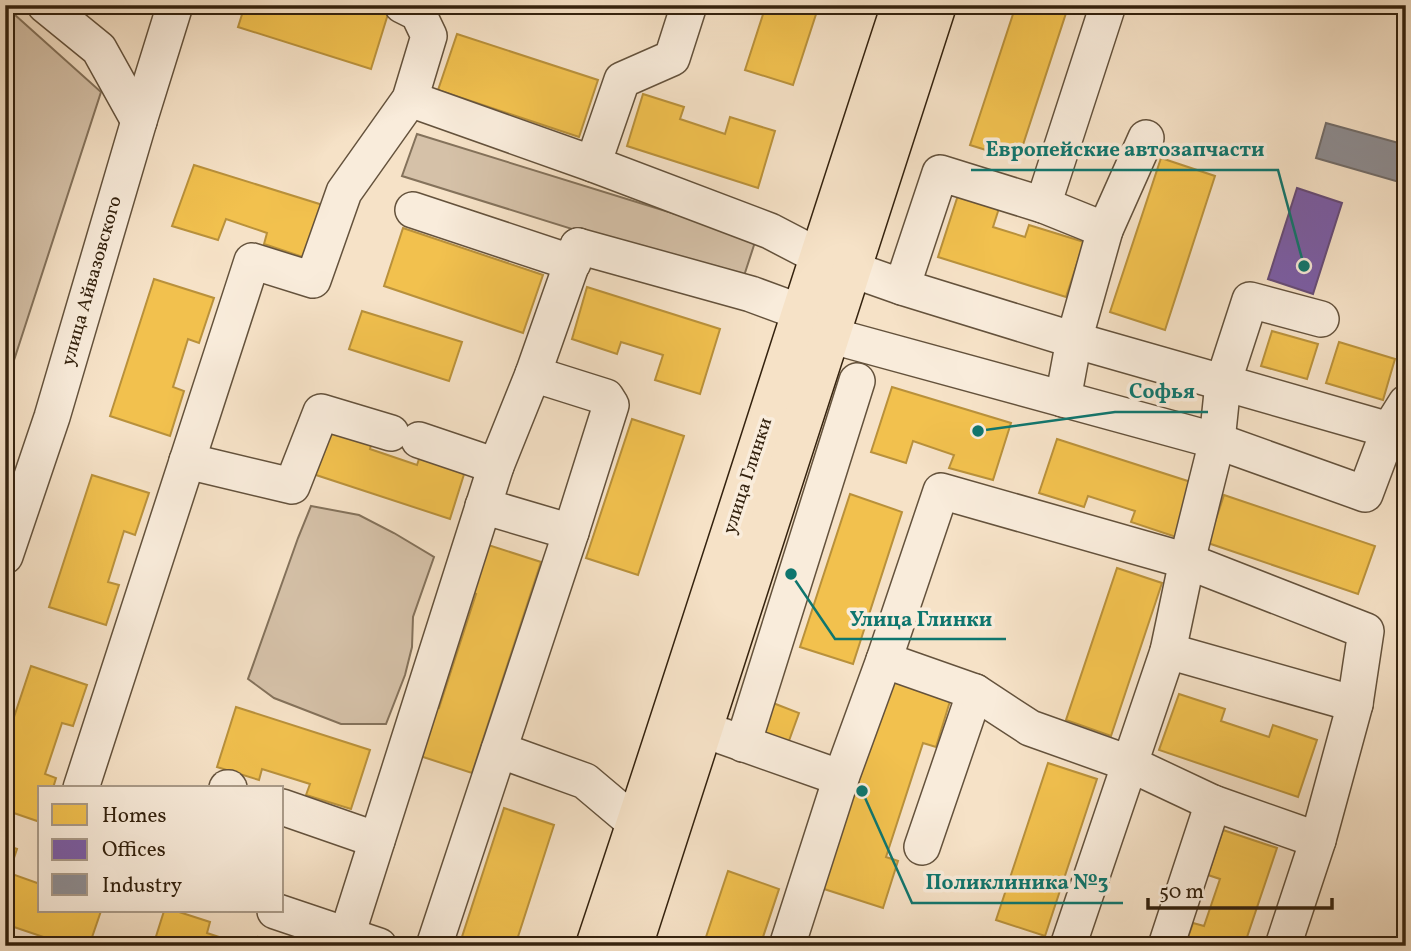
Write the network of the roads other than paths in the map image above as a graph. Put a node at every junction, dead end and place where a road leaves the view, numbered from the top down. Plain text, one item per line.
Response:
1 (45, 5) edge
2 (175, 5) edge
3 (402, 5) edge
4 (689, 5) edge
5 (901, 5) edge
6 (937, 5) edge
7 (1108, 5) edge
8 (410, 99) junction
9 (138, 121) junction
10 (1146, 138) dead end
11 (593, 164) junction
12 (1043, 205) junction
13 (413, 210) dead end
14 (1105, 230) junction
15 (575, 254) junction
16 (835, 262) junction
17 (902, 287) junction
18 (1321, 319) dead end
19 (815, 324) junction
20 (1074, 340) junction
21 (533, 374) junction
22 (857, 381) dead end
23 (1223, 383) junction
24 (1063, 400) junction
25 (1397, 416) edge
26 (1217, 441) junction
27 (187, 461) junction
28 (496, 466) junction
29 (483, 506) junction
30 (571, 532) junction
31 (5, 556) edge
32 (1187, 561) junction
33 (1168, 651) junction
34 (884, 660) junction
35 (975, 692) junction
36 (1355, 704) junction
37 (686, 723) junction
38 (743, 744) junction
39 (499, 750) junction
40 (1128, 763) junction
41 (841, 778) junction
42 (81, 786) edge
43 (1213, 803) junction
44 (284, 808) edge
45 (636, 824) junction
46 (377, 840) junction
47 (1318, 840) junction
48 (922, 847) dead end
49 (278, 912) edge
50 (363, 940) edge
51 (434, 946) edge
52 (595, 946) edge
53 (633, 946) edge
54 (787, 946) edge
55 (1068, 946) edge
56 (1166, 946) edge
57 (1283, 946) edge

1 - 9 street
2 - 9 street, улица Айвазовского
3 - 8 street
4 - 11 street
5 - 16 highway, улица Глинки
6 - 16 highway, улица Глинки
7 - 12 street
8 - 11 street
8 - 27 street
9 - 31 street, улица Айвазовского
10 - 14 street
11 - 16 street
12 - 14 street
12 - 17 street
13 - 15 street
14 - 20 street
15 - 19 street
15 - 21 street
16 - 17 street
16 - 19 highway, улица Глинки
17 - 20 street
18 - 23 street
19 - 24 street
19 - 37 highway, улица Глинки
20 - 23 street
20 - 24 street
21 - 28 street
21 - 30 street
22 - 38 street
23 - 25 street
23 - 26 street
24 - 26 street
25 - 26 street
26 - 32 street
27 - 28 street
27 - 42 street
28 - 29 street
29 - 30 street
29 - 46 street
30 - 39 street
32 - 33 street
32 - 34 street
32 - 36 street
33 - 36 street
33 - 40 street
34 - 35 street
34 - 41 street
35 - 40 street
35 - 48 street
36 - 47 street
37 - 38 street
37 - 45 highway, улица Глинки
37 - 53 highway, улица Глинки
38 - 41 street
39 - 45 street
39 - 51 street
40 - 43 street
40 - 55 street
41 - 54 street
43 - 47 street
43 - 56 street
44 - 46 street
45 - 52 highway, улица Глинки
46 - 50 street
47 - 57 street
49 - 50 street

